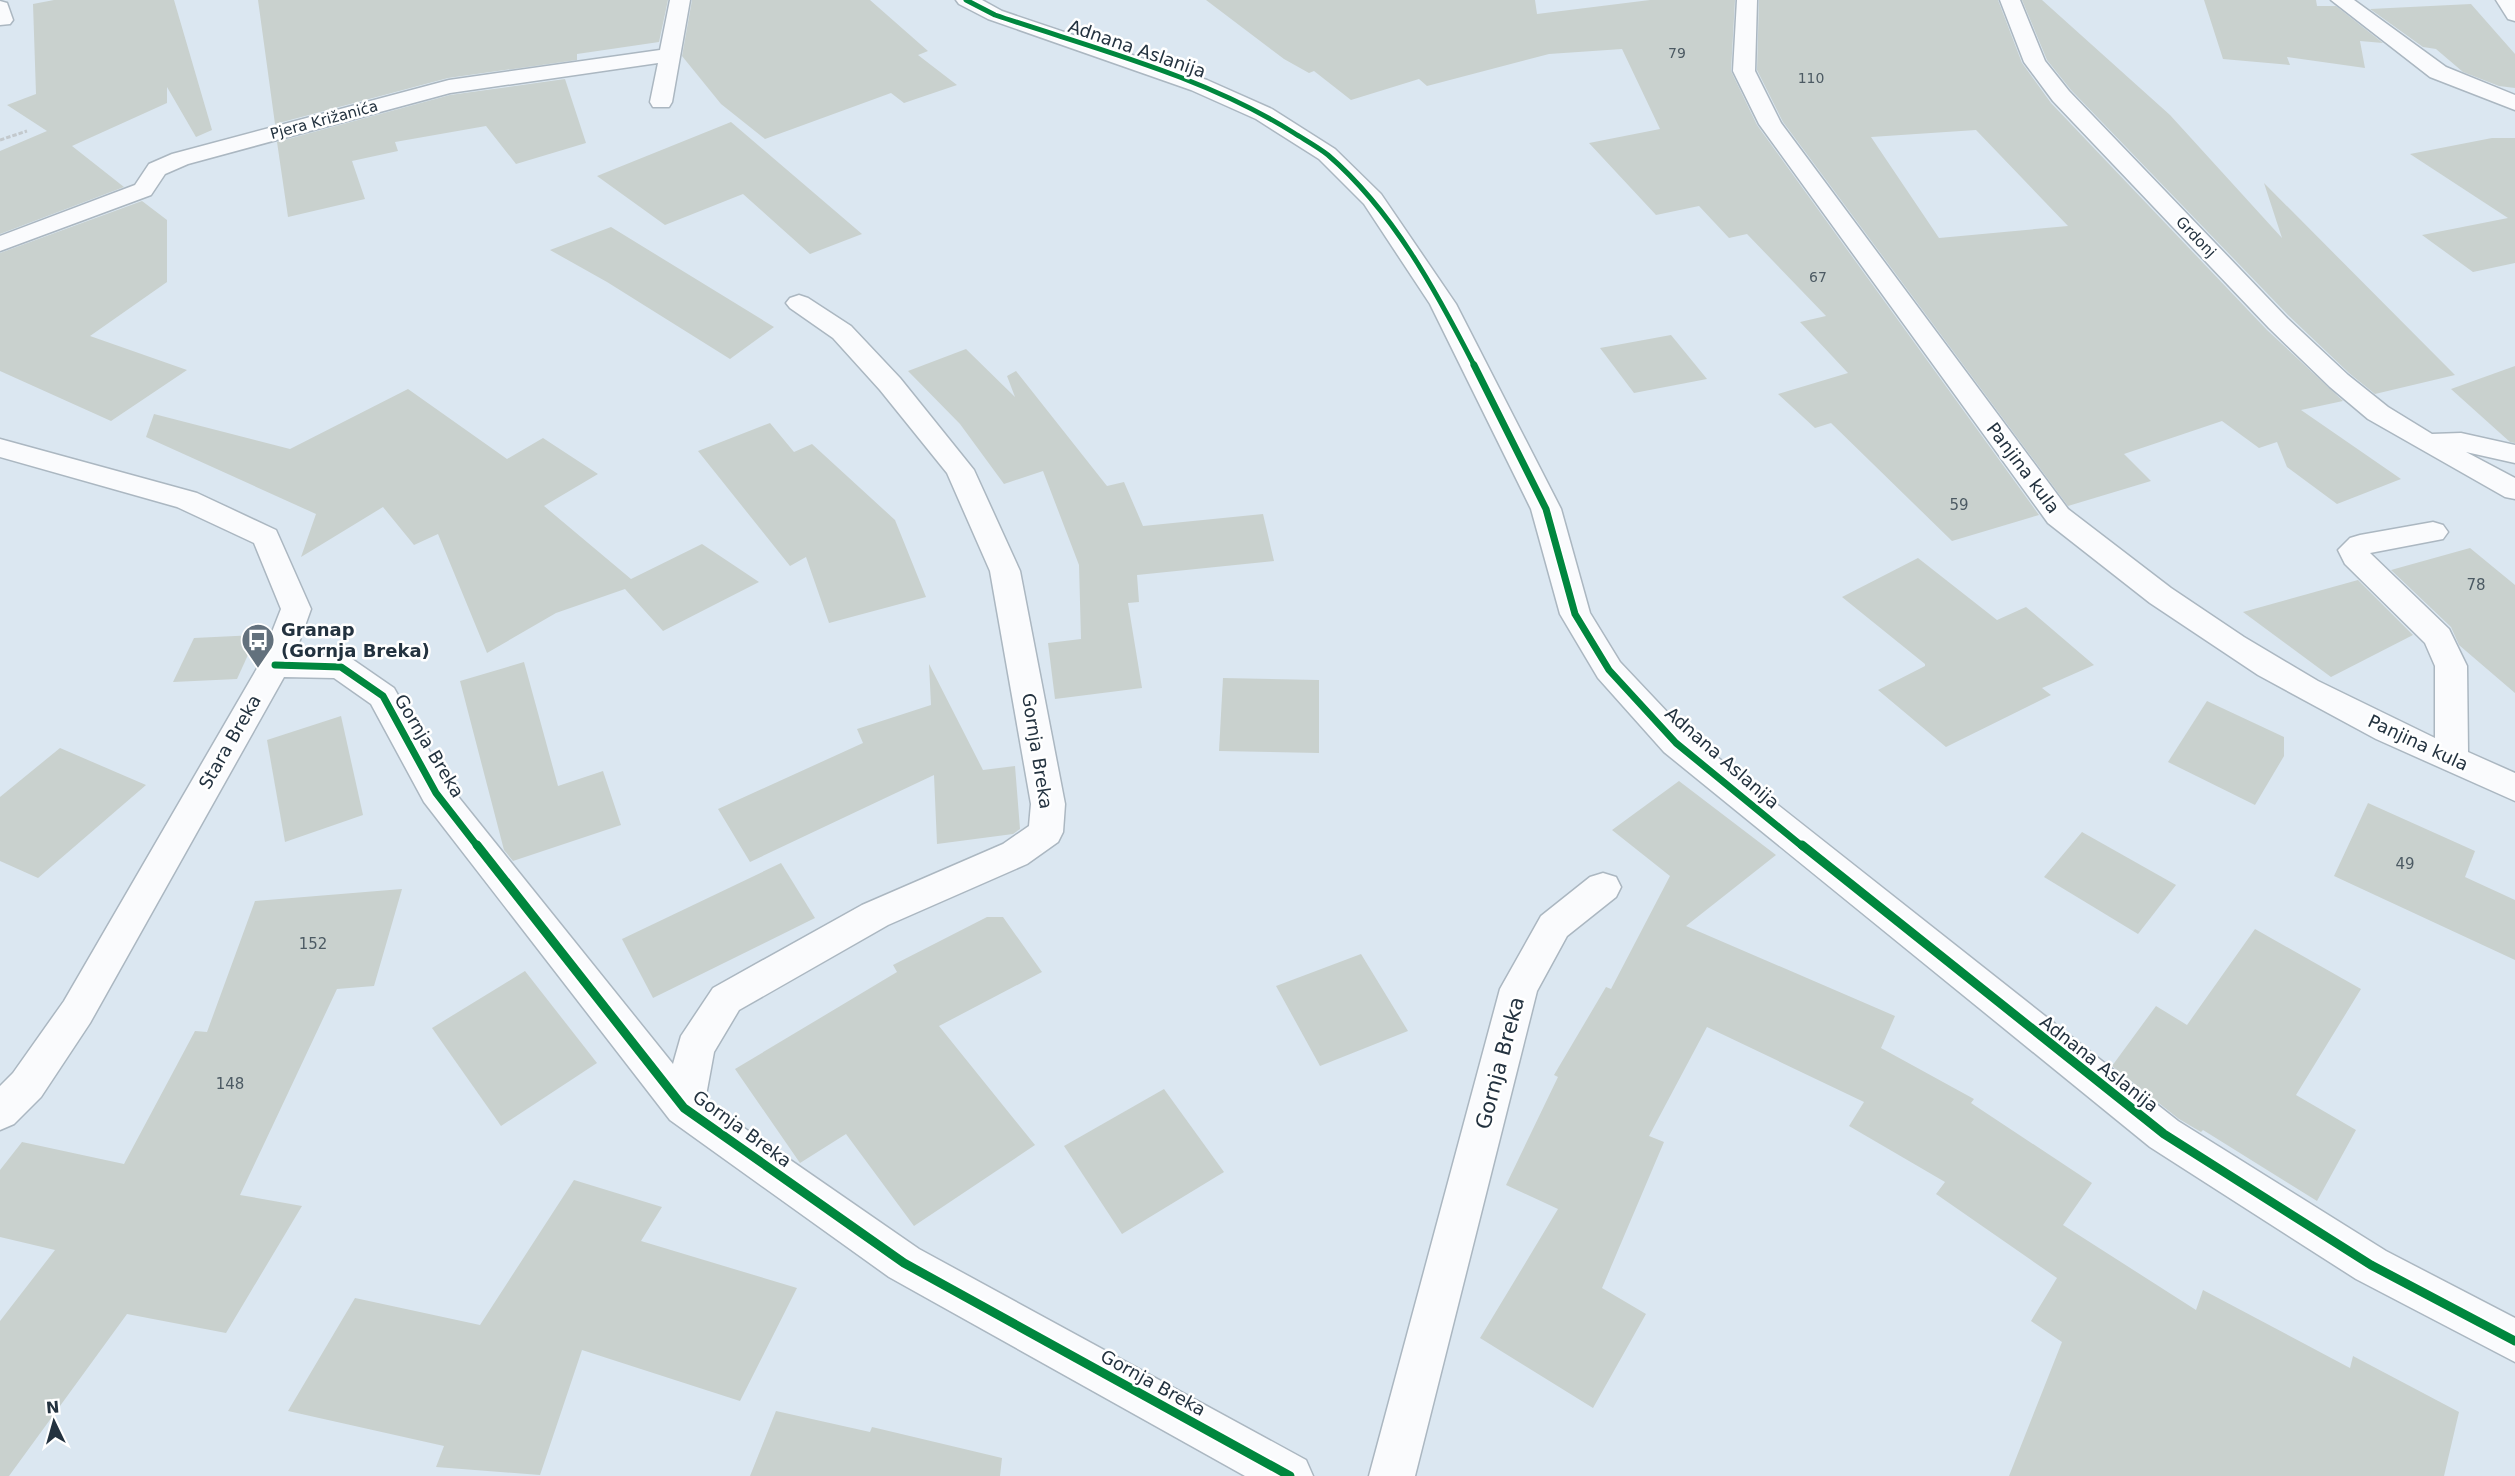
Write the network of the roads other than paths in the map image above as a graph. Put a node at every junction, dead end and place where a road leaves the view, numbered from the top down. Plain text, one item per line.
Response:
1 (680, 0) edge
2 (966, 0) edge
3 (1747, 0) edge
4 (2010, 0) edge
5 (2341, 0) edge
6 (2506, 0) edge
7 (2515, 15) edge
8 (670, 55) junction
9 (661, 102) dead end
10 (2515, 103) edge
11 (0, 244) edge
12 (799, 303) dead end
13 (2422, 440) junction
14 (0, 448) edge
15 (2515, 454) edge
16 (2515, 490) edge
17 (2433, 532) dead end
18 (275, 665) junction
19 (2451, 759) junction
20 (2515, 789) edge
21 (1603, 886) dead end
22 (684, 1108) junction
23 (0, 1112) edge
24 (2515, 1341) edge
25 (1290, 1476) edge
26 (1392, 1476) edge

1 - 8 street
2 - 24 street, Adnana Aslanija
3 - 19 street, Panjina kula
4 - 13 street, Grdonj
5 - 10 street
6 - 7 street
8 - 9 street
8 - 11 street, Pjera Križanića
12 - 22 street, Gornja Breka
13 - 15 street
13 - 16 street
14 - 18 street, Stara Breka
17 - 19 street
18 - 22 street, Gornja Breka
18 - 23 street, Stara Breka
19 - 20 street, Panjina kula
21 - 26 street, Gornja Breka
22 - 25 street, Gornja Breka

